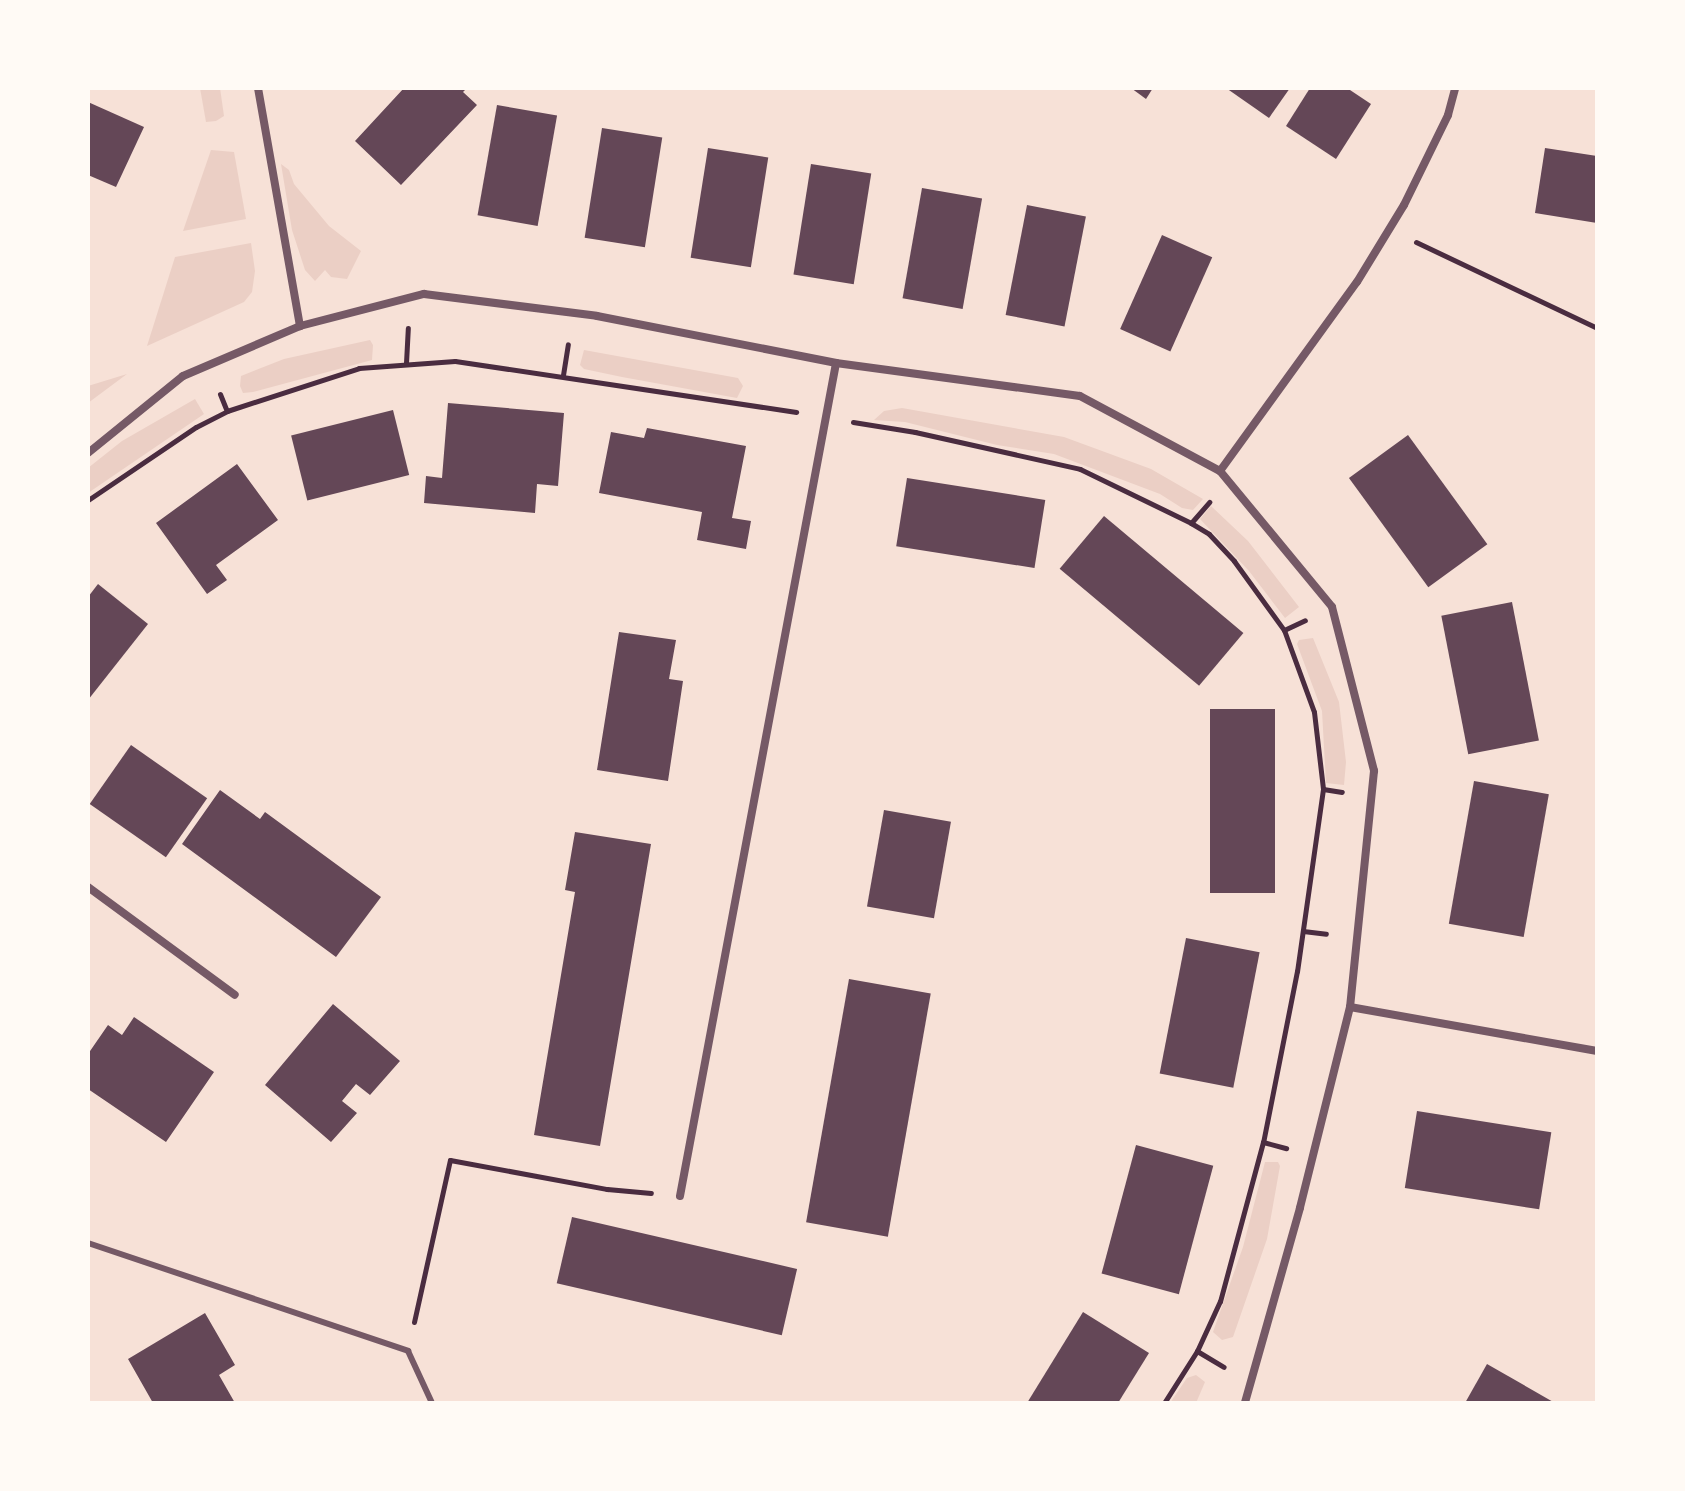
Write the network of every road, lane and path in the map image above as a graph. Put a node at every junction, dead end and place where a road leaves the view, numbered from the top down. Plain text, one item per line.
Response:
1 (258, 88) edge
2 (1455, 88) edge
3 (1390, 229) junction
4 (300, 326) junction
5 (1597, 328) edge
6 (836, 363) junction
7 (825, 418) junction
8 (88, 453) edge
9 (1220, 471) junction
10 (88, 500) edge
11 (88, 887) edge
12 (235, 995) dead end
13 (1350, 1007) junction
14 (1597, 1051) edge
15 (680, 1196) joint
16 (88, 1243) edge
17 (408, 1351) junction
18 (432, 1403) edge
19 (1164, 1403) edge
20 (1245, 1403) edge

1 - 4 street
2 - 3 street
3 - 5 path
3 - 9 street
4 - 6 street
4 - 8 street
6 - 7 street
6 - 9 street
7 - 10 path
7 - 15 street
7 - 19 path
9 - 13 street
11 - 12 street
13 - 14 street
13 - 20 street
15 - 17 path
16 - 17 lane
17 - 18 lane

